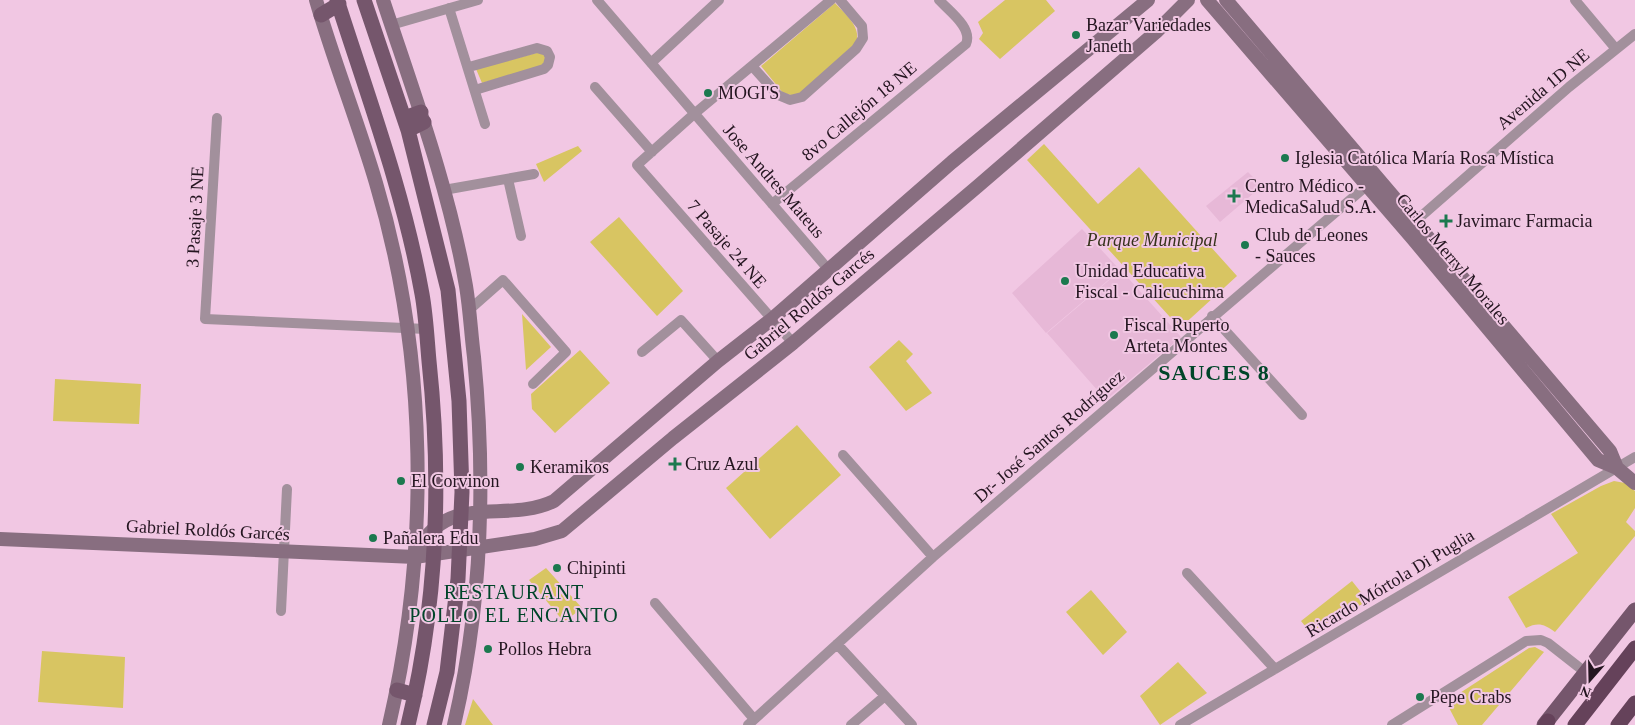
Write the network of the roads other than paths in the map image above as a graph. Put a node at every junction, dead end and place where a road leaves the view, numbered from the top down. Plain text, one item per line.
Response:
1 (364, 0) edge
2 (383, 0) edge
3 (478, 0) edge
4 (597, 0) edge
5 (719, 0) edge
6 (831, 0) edge
7 (840, 0) edge
8 (939, 0) edge
9 (1148, 0) edge
10 (1188, 0) edge
11 (1207, 0) edge
12 (1226, 0) edge
13 (1576, 0) edge
14 (338, 2) edge
15 (318, 7) edge
16 (449, 8) junction
17 (392, 25) junction
18 (1635, 34) edge
19 (1616, 49) junction
20 (651, 63) junction
21 (752, 66) junction
22 (469, 67) junction
23 (596, 87) dead end
24 (475, 90) junction
25 (694, 114) junction
26 (422, 117) junction
27 (217, 118) dead end
28 (406, 124) junction
29 (485, 124) dead end
30 (652, 152) junction
31 (534, 174) dead end
32 (508, 179) junction
33 (1371, 181) junction
34 (444, 190) junction
35 (772, 204) junction
36 (1410, 226) junction
37 (521, 236) dead end
38 (828, 270) junction
39 (469, 310) junction
40 (1212, 316) junction
41 (772, 319) junction
42 (408, 329) junction
43 (426, 329) junction
44 (793, 343) junction
45 (642, 352) dead end
46 (718, 360) junction
47 (533, 384) dead end
48 (1302, 414) dead end
49 (843, 455) dead end
50 (1635, 457) edge
51 (1616, 468) junction
52 (1635, 483) edge
53 (287, 489) dead end
54 (480, 510) junction
55 (461, 514) junction
56 (435, 528) junction
57 (0, 539) edge
58 (478, 547) junction
59 (460, 550) junction
60 (285, 552) junction
61 (434, 554) junction
62 (414, 557) junction
63 (933, 557) junction
64 (1187, 573) dead end
65 (655, 603) dead end
66 (1635, 610) edge
67 (281, 611) dead end
68 (837, 644) junction
69 (1635, 648) edge
70 (1275, 669) junction
71 (1586, 672) junction
72 (397, 690) junction
73 (415, 695) junction
74 (885, 696) junction
75 (1635, 703) edge
76 (751, 722) edge
77 (1546, 724) edge
78 (388, 725) edge
79 (408, 725) edge
80 (434, 725) edge
81 (454, 725) edge
82 (851, 725) edge
83 (912, 725) edge
84 (1180, 725) edge
85 (1392, 725) edge
86 (1575, 725) edge
87 (1618, 725) edge

1 - 28 main road
2 - 17 main road
3 - 16 street
4 - 20 street, Jose Andres Mateus
5 - 20 street
6 - 21 street
7 - 21 street
8 - 35 street, 8vo Callejón 18 NE
9 - 38 main road, Gabriel Roldós Garcés
10 - 44 main road, Gabriel Roldós Garcés
11 - 33 main road, Carlos Merryl Morales
12 - 33 main road, Carlos Merryl Morales
13 - 19 street
14 - 15 main road
14 - 43 main road
15 - 42 main road
16 - 17 street
16 - 22 street
17 - 26 main road
18 - 19 street, Avenida 1D NE
19 - 36 street, Avenida 1D NE
20 - 25 street, Jose Andres Mateus
21 - 25 street
22 - 24 street
22 - 24 street
23 - 30 street
24 - 29 street
25 - 30 street
25 - 35 street, Jose Andres Mateus
26 - 28 main road
26 - 34 main road
27 - 42 street, 3 Pasaje 3 NE
28 - 55 main road
30 - 41 street, 7 Pasaje 24 NE
31 - 32 street
32 - 34 street
32 - 37 street
33 - 36 main road, Carlos Merryl Morales
33 - 40 street, Dr- José Santos Rodríguez
34 - 39 main road
35 - 38 street, Jose Andres Mateus
36 - 51 main road, Carlos Merryl Morales
38 - 41 main road, Gabriel Roldós Garcés
39 - 47 street
39 - 54 main road
40 - 48 street
40 - 63 street, Dr- José Santos Rodríguez
41 - 44 street, 7 Pasaje 24 NE
41 - 46 main road, Gabriel Roldós Garcés
42 - 43 street
42 - 62 main road
43 - 56 main road
44 - 58 main road, Gabriel Roldós Garcés
45 - 46 street
46 - 54 main road, Gabriel Roldós Garcés
49 - 63 street
50 - 51 street, Ricardo Mórtola Di Puglia
51 - 52 main road, Carlos Merryl Morales
51 - 70 street, Ricardo Mórtola Di Puglia
53 - 60 street
54 - 55 main road, Gabriel Roldós Garcés
54 - 58 main road
55 - 56 main road, Gabriel Roldós Garcés
55 - 59 main road
56 - 61 main road
56 - 62 main road, Gabriel Roldós Garcés
57 - 60 main road, Gabriel Roldós Garcés
58 - 59 main road, Gabriel Roldós Garcés
58 - 81 main road
59 - 61 main road, Gabriel Roldós Garcés
59 - 80 main road
60 - 62 main road, Gabriel Roldós Garcés
60 - 67 street
61 - 62 main road, Gabriel Roldós Garcés
61 - 73 main road
62 - 72 main road
63 - 68 street, Dr- José Santos Rodríguez
64 - 70 street
65 - 76 street
66 - 71 main road
68 - 74 street
68 - 76 street, Dr- José Santos Rodríguez
69 - 86 highway
70 - 84 street, Ricardo Mórtola Di Puglia
71 - 77 main road
71 - 85 street
72 - 73 main road
72 - 78 main road
73 - 79 main road
74 - 82 street
74 - 83 street
75 - 87 highway

